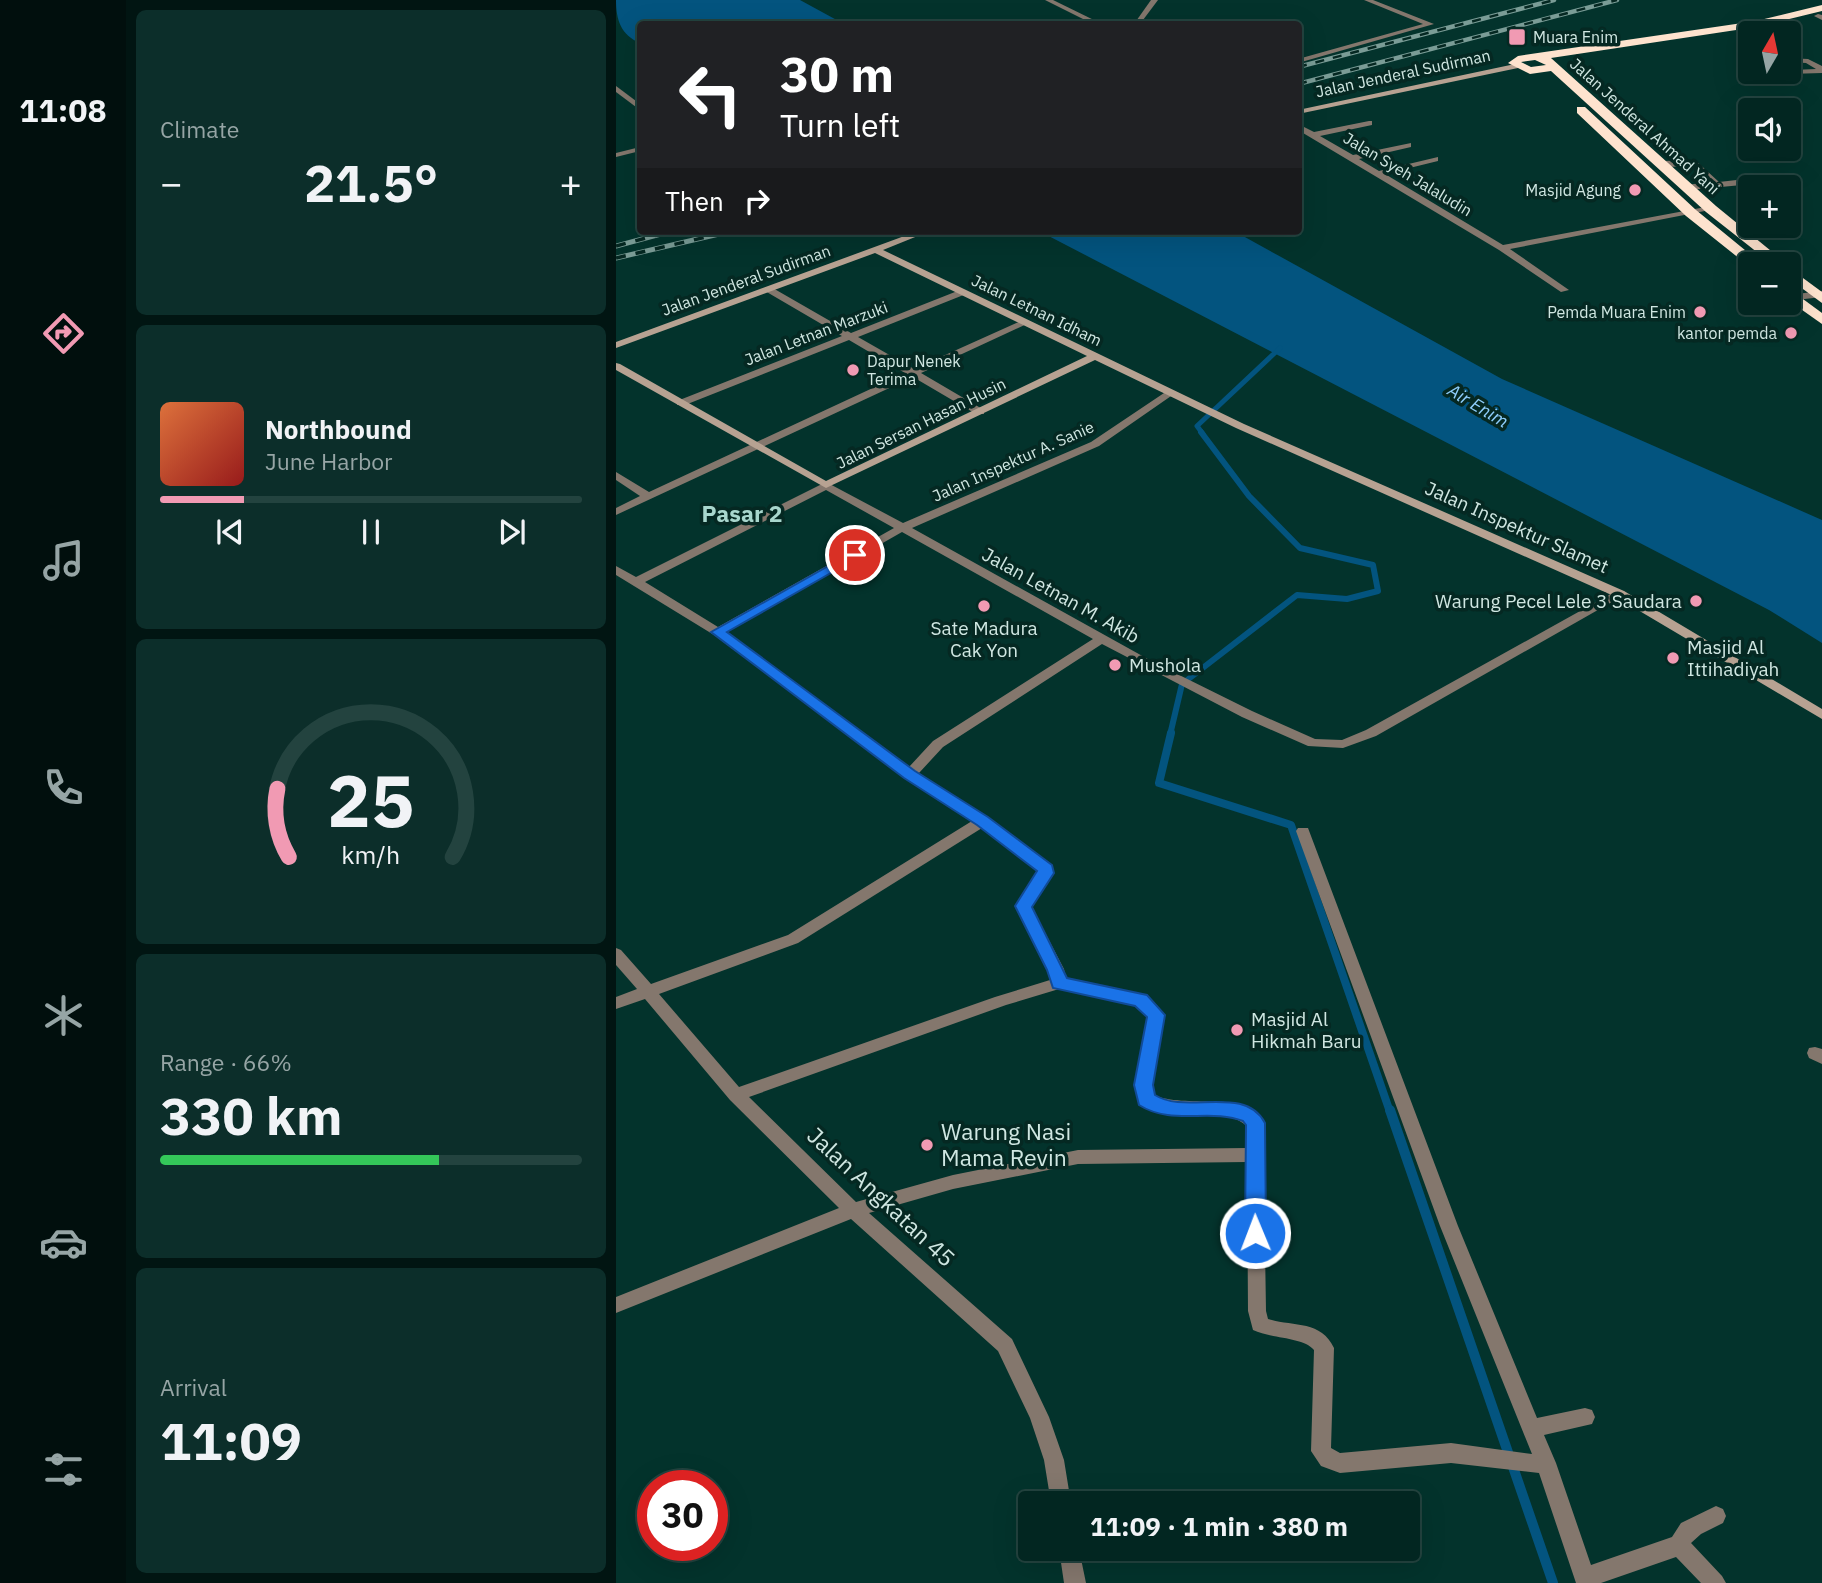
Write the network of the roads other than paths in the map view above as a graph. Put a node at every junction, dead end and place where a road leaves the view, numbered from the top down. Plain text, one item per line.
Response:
1 (1048, 0) edge
2 (1155, 0) edge
3 (1367, 0) edge
4 (1821, 14) edge
5 (1091, 21) edge
6 (1139, 21) edge
7 (1535, 57) junction
8 (1302, 60) edge
9 (1801, 61) edge
10 (1515, 66) junction
11 (1549, 67) junction
12 (1822, 70) edge
13 (1801, 71) edge
14 (616, 88) edge
15 (637, 106) edge
16 (1302, 111) edge
17 (1369, 123) dead end
18 (1302, 128) edge
19 (1313, 135) junction
20 (1408, 145) dead end
21 (637, 150) edge
22 (616, 155) edge
23 (1352, 158) junction
24 (1435, 159) dead end
25 (1664, 164) junction
26 (1376, 174) junction
27 (1738, 182) edge
28 (1718, 184) junction
29 (1689, 187) junction
30 (1711, 209) junction
31 (1691, 213) junction
32 (915, 235) edge
33 (1502, 248) junction
34 (876, 250) junction
35 (1740, 252) edge
36 (1765, 252) edge
37 (1801, 281) edge
38 (768, 289) junction
39 (1564, 290) dead end
40 (963, 292) junction
41 (1801, 295) edge
42 (1820, 296) edge
43 (1801, 302) edge
44 (1822, 320) edge
45 (1026, 322) junction
46 (850, 337) junction
47 (616, 345) edge
48 (1095, 356) junction
49 (616, 366) edge
50 (915, 374) junction
51 (1170, 392) junction
52 (1184, 399) joint
53 (681, 403) junction
54 (980, 412) junction
55 (752, 446) junction
56 (616, 475) edge
57 (826, 485) junction
58 (649, 497) junction
59 (616, 512) edge
60 (900, 529) junction
61 (616, 570) edge
62 (636, 582) junction
63 (1620, 594) junction
64 (718, 632) junction
65 (1102, 639) junction
66 (1822, 715) edge
67 (910, 774) junction
68 (982, 821) junction
69 (1303, 831) dead end
70 (616, 954) edge
71 (1059, 983) junction
72 (649, 993) junction
73 (616, 1003) edge
74 (736, 1095) junction
75 (1254, 1155) junction
76 (853, 1210) junction
77 (616, 1305) edge
78 (1586, 1417) dead end
79 (1531, 1429) junction
80 (1540, 1463) junction
81 (1059, 1491) edge
82 (1716, 1516) dead end
83 (1679, 1545) junction
84 (1071, 1561) edge
85 (1586, 1581) edge
86 (1075, 1583) edge
87 (1714, 1583) edge

1 - 5 street
2 - 6 street
3 - 8 street
4 - 7 highway
4 - 11 highway
7 - 10 highway
7 - 11 highway
9 - 12 street
10 - 11 highway
10 - 16 main road, Jalan Jenderal Sudirman
11 - 25 highway, Jalan Jenderal Ahmad Yani
11 - 31 highway, Jalan Jenderal Ahmad Yani
12 - 13 street
14 - 15 street
17 - 19 street
18 - 19 street, Jalan Syeh Jalaludin
19 - 23 street, Jalan Syeh Jalaludin
20 - 23 street
21 - 22 street
23 - 26 street, Jalan Syeh Jalaludin
24 - 26 street
25 - 28 street
25 - 29 highway, Jalan Jenderal Ahmad Yani
26 - 33 street, Jalan Syeh Jalaludin
27 - 28 street
28 - 29 street
29 - 30 highway, Jalan Jenderal Ahmad Yani
30 - 31 street
30 - 36 highway, Jalan Jenderal Ahmad Yani
31 - 33 street
31 - 35 highway, Jalan Jenderal Ahmad Yani
32 - 34 main road, Jalan Jenderal Sudirman
33 - 39 street, Jalan Syeh Jalaludin
34 - 38 main road, Jalan Jenderal Sudirman
34 - 40 main road, Jalan Letnan Idham
37 - 42 highway
38 - 46 street
38 - 47 main road, Jalan Jenderal Sudirman
40 - 45 main road, Jalan Letnan Idham
40 - 46 street, Jalan Letnan Marzuki
41 - 42 street
43 - 44 highway
45 - 48 main road, Jalan Letnan Idham
45 - 50 street
46 - 50 street
46 - 53 street, Jalan Letnan Marzuki
48 - 51 main road, Jalan Letnan Idham
48 - 54 main road, Jalan Sersan Hasan Husin
49 - 53 main road, Jalan Sersan Hasan Husin
50 - 54 street
50 - 55 street
51 - 52 main road, Jalan Letnan Idham
51 - 60 street, Jalan Inspektur A. Sanie
52 - 63 main road, Jalan Inspektur Slamet
53 - 55 main road, Jalan Sersan Hasan Husin
54 - 57 main road, Jalan Sersan Hasan Husin
55 - 57 main road, Jalan Sersan Hasan Husin
55 - 58 street
56 - 58 street
57 - 60 street, Jalan Letnan M. Akib
57 - 62 street
58 - 59 street
60 - 64 street, Jalan Inspektur A. Sanie
60 - 65 street, Jalan Letnan M. Akib
61 - 62 street
62 - 64 street
63 - 65 street, Jalan Letnan M. Akib
63 - 66 main road, Jalan Inspektur Slamet
64 - 67 street
65 - 67 street
67 - 68 street
68 - 71 street
68 - 72 street
69 - 79 street
70 - 72 street, Jalan Angkatan 45
71 - 74 street
71 - 75 street
72 - 73 street
72 - 74 street, Jalan Angkatan 45
74 - 76 street, Jalan Angkatan 45
75 - 76 street
75 - 80 street
76 - 77 street
76 - 81 street, Jalan Angkatan 45
78 - 79 street
79 - 80 street
80 - 85 street
82 - 83 street
83 - 85 street
83 - 87 street
84 - 86 street

